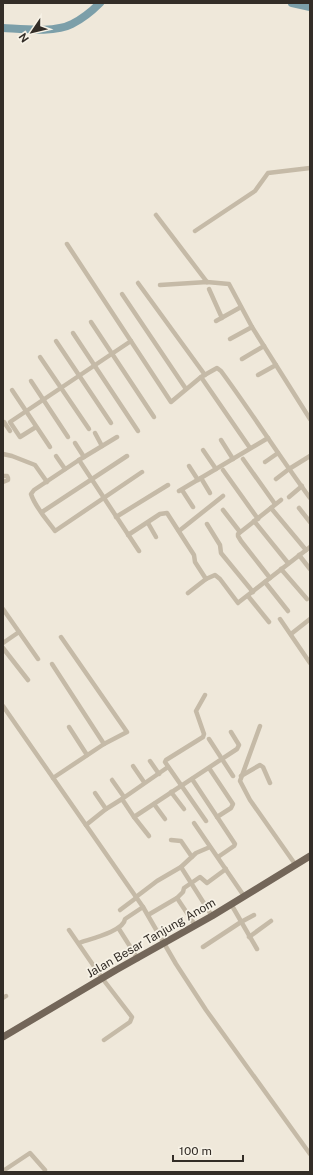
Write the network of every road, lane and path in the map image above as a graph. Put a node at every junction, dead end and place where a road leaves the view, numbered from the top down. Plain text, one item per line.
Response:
1 (310, 168) edge
2 (156, 215) dead end
3 (195, 231) dead end
4 (67, 244) dead end
5 (207, 282) junction
6 (138, 283) dead end
7 (160, 285) dead end
8 (209, 290) dead end
9 (122, 294) dead end
10 (242, 307) junction
11 (222, 318) junction
12 (216, 321) dead end
13 (91, 322) dead end
14 (252, 327) junction
15 (74, 333) dead end
16 (230, 339) dead end
17 (56, 341) dead end
18 (131, 341) junction
19 (264, 346) junction
20 (112, 354) junction
21 (40, 357) dead end
22 (242, 359) dead end
23 (95, 365) junction
24 (276, 365) junction
25 (258, 375) dead end
26 (79, 376) junction
27 (203, 376) junction
28 (31, 381) dead end
29 (61, 388) junction
30 (186, 389) junction
31 (12, 390) dead end
32 (43, 400) junction
33 (26, 411) junction
34 (154, 416) dead end
35 (310, 419) edge
36 (3, 422) edge
37 (111, 423) dead end
38 (36, 427) junction
39 (89, 429) dead end
40 (10, 431) dead end
41 (138, 431) dead end
42 (95, 433) dead end
43 (68, 437) dead end
44 (117, 437) dead end
45 (268, 438) junction
46 (221, 440) dead end
47 (75, 443) dead end
48 (102, 446) junction
49 (50, 447) dead end
50 (250, 448) junction
51 (203, 450) dead end
52 (278, 453) junction
53 (3, 454) edge
54 (56, 456) dead end
55 (127, 456) dead end
56 (310, 456) edge
57 (84, 457) junction
58 (233, 458) junction
59 (243, 459) dead end
60 (79, 460) junction
61 (265, 462) dead end
62 (189, 466) dead end
63 (65, 469) junction
64 (216, 469) junction
65 (288, 469) junction
66 (223, 470) dead end
67 (142, 472) dead end
68 (3, 476) edge
69 (91, 479) junction
70 (200, 479) junction
71 (276, 479) dead end
72 (3, 482) edge
73 (46, 482) junction
74 (168, 485) dead end
75 (302, 486) junction
76 (210, 493) dead end
77 (223, 496) dead end
78 (104, 497) junction
79 (289, 497) dead end
80 (310, 498) edge
81 (281, 500) dead end
82 (273, 506) junction
83 (193, 507) dead end
84 (299, 508) dead end
85 (223, 510) dead end
86 (42, 512) junction
87 (116, 517) junction
88 (256, 520) junction
89 (310, 522) edge
90 (148, 523) junction
91 (207, 524) dead end
92 (179, 531) junction
93 (240, 532) junction
94 (128, 536) junction
95 (156, 537) dead end
96 (308, 548) edge
97 (139, 551) dead end
98 (299, 555) junction
99 (288, 563) junction
100 (281, 569) junction
101 (310, 569) edge
102 (270, 578) junction
103 (206, 579) junction
104 (265, 582) junction
105 (253, 592) junction
106 (188, 593) dead end
107 (248, 596) junction
108 (307, 599) dead end
109 (3, 609) edge
110 (288, 611) dead end
111 (280, 619) dead end
112 (310, 620) edge
113 (269, 622) dead end
114 (19, 632) junction
115 (291, 634) junction
116 (62, 637) dead end
117 (3, 643) edge
118 (3, 648) edge
119 (38, 659) dead end
120 (310, 663) edge
121 (52, 664) dead end
122 (28, 680) dead end
123 (204, 695) dead end
124 (3, 706) edge
125 (260, 726) dead end
126 (69, 727) dead end
127 (231, 732) dead end
128 (208, 739) dead end
129 (104, 744) junction
130 (88, 755) junction
131 (222, 759) junction
132 (150, 761) dead end
133 (133, 766) dead end
134 (168, 767) junction
135 (209, 768) junction
136 (159, 774) junction
137 (233, 776) dead end
138 (241, 776) junction
139 (53, 778) junction
140 (192, 779) junction
141 (112, 780) dead end
142 (144, 782) junction
143 (270, 783) dead end
144 (181, 786) junction
145 (171, 792) junction
146 (95, 793) dead end
147 (123, 798) junction
148 (154, 804) junction
149 (106, 809) junction
150 (184, 809) dead end
151 (134, 817) junction
152 (217, 817) junction
153 (165, 819) dead end
154 (206, 821) dead end
155 (194, 823) dead end
156 (86, 825) junction
157 (148, 836) dead end
158 (171, 840) dead end
159 (210, 847) junction
160 (310, 856) edge
161 (192, 857) junction
162 (218, 857) junction
163 (295, 864) junction
164 (181, 867) junction
165 (226, 869) junction
166 (191, 883) junction
167 (244, 896) junction
168 (136, 898) junction
169 (177, 898) junction
170 (231, 904) junction
171 (143, 907) junction
172 (120, 910) dead end
173 (148, 915) junction
174 (254, 915) dead end
175 (212, 916) junction
176 (271, 921) dead end
177 (241, 922) junction
178 (195, 925) junction
179 (119, 928) junction
180 (70, 930) dead end
181 (249, 936) junction
182 (79, 943) junction
183 (164, 943) junction
184 (203, 947) dead end
185 (258, 949) dead end
186 (138, 959) junction
187 (102, 978) junction
188 (3, 1037) edge
189 (104, 1040) dead end
190 (310, 1154) edge
191 (44, 1170) dead end
192 (3, 1171) edge

1 - 3 street
2 - 5 street
4 - 18 street
5 - 7 street
5 - 10 street
6 - 27 street
8 - 11 street
9 - 30 street
10 - 11 street
10 - 14 street
11 - 12 street
13 - 20 street
14 - 16 street
14 - 19 street
15 - 23 street
17 - 26 street
18 - 20 street
18 - 30 street
19 - 22 street
19 - 24 street
20 - 23 street
20 - 34 street
21 - 29 street
23 - 26 street
23 - 41 street
24 - 25 street
24 - 35 street
26 - 29 street
26 - 37 street
27 - 30 street
27 - 45 street
27 - 50 street
28 - 32 street
29 - 32 street
29 - 39 street
31 - 33 street
32 - 33 street
32 - 43 street
33 - 38 street
33 - 38 street
36 - 40 street
38 - 49 street
42 - 48 street
44 - 48 street
45 - 50 street
45 - 52 street
46 - 58 street
47 - 57 street
48 - 57 street
50 - 58 street
51 - 64 street
52 - 61 street
52 - 65 street
53 - 73 street
54 - 63 street
55 - 69 street
56 - 65 street
57 - 60 street
58 - 64 street
59 - 82 street
60 - 63 street
60 - 69 street
62 - 70 street
63 - 73 street
64 - 70 street
65 - 71 street
65 - 75 street
66 - 88 street
67 - 78 street
68 - 72 street
69 - 78 street
69 - 86 street
70 - 76 street
70 - 83 street
73 - 86 street
74 - 87 street
75 - 79 street
75 - 80 street
77 - 92 street
78 - 86 street
78 - 87 street
81 - 82 street
82 - 88 street
82 - 96 street
84 - 89 street
85 - 93 street
87 - 94 street
88 - 93 street
88 - 99 street
90 - 92 street
90 - 94 street
90 - 95 street
91 - 105 street
92 - 103 street
93 - 102 street
94 - 97 street
96 - 98 street
98 - 99 street
98 - 101 street
99 - 100 street
100 - 102 street
100 - 108 street
102 - 104 street
103 - 106 street
103 - 107 street
104 - 105 street
104 - 110 street
105 - 107 street
107 - 113 street
109 - 114 street
111 - 115 street
112 - 115 street
114 - 117 street
114 - 119 street
115 - 120 street
116 - 129 street
118 - 122 street
121 - 129 street
123 - 134 street
124 - 139 street
125 - 138 street
126 - 130 street
127 - 131 street
128 - 131 street
129 - 130 street
130 - 139 street
131 - 135 street
131 - 137 street
132 - 136 street
133 - 142 street
134 - 136 street
134 - 144 street
135 - 140 street
135 - 152 street
136 - 142 street
138 - 143 street
138 - 163 street
139 - 156 street
140 - 144 street
140 - 152 street
141 - 147 street
142 - 147 street
144 - 145 street
144 - 154 street
145 - 148 street
145 - 150 street
146 - 149 street
147 - 149 street
147 - 151 street
148 - 151 street
148 - 153 street
149 - 156 street
151 - 157 street
152 - 162 street
155 - 159 street
156 - 168 street
158 - 161 street
159 - 161 street
159 - 162 street
160 - 163 main road, Jalan Besar Tanjung Anom
161 - 164 street
162 - 165 street
163 - 167 main road, Jalan Besar Tanjung Anom
164 - 166 street
164 - 168 street
165 - 166 street
165 - 167 street
166 - 169 street
166 - 175 street
167 - 170 main road, Jalan Besar Tanjung Anom
168 - 171 street
168 - 172 street
169 - 173 street
169 - 178 street
170 - 175 main road, Jalan Besar Tanjung Anom
170 - 177 street
171 - 173 street
171 - 179 street
173 - 183 street
174 - 177 street
175 - 178 main road, Jalan Besar Tanjung Anom
176 - 181 street
177 - 181 street
177 - 184 street
178 - 183 main road, Jalan Besar Tanjung Anom
179 - 182 street
179 - 186 street
180 - 182 street
181 - 185 street
182 - 187 street
183 - 186 main road, Jalan Besar Tanjung Anom
183 - 190 street
186 - 187 main road, Jalan Besar Tanjung Anom
187 - 188 main road, Jalan Besar Tanjung Anom
187 - 189 street
191 - 192 street

